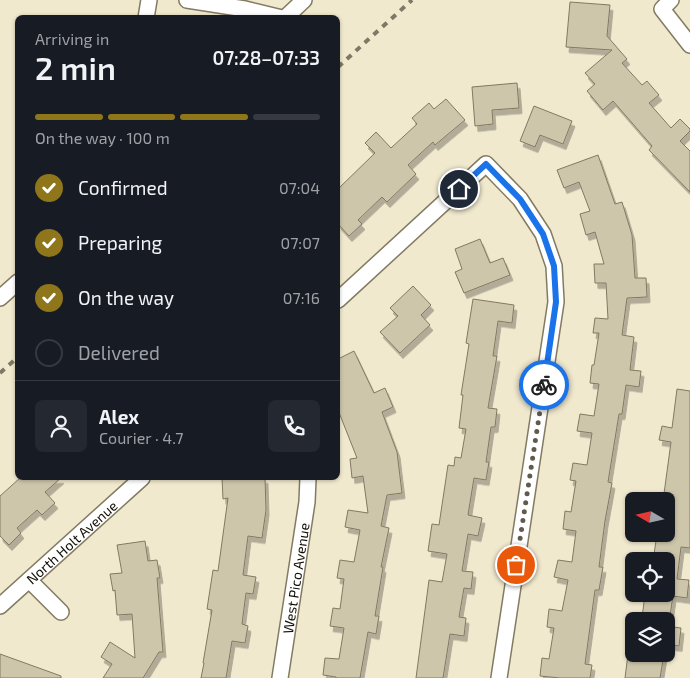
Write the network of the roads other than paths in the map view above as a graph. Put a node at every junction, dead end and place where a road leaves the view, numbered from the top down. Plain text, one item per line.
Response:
1 (149, 0) edge
2 (188, 0) edge
3 (304, 0) edge
4 (666, 4) edge
5 (146, 15) edge
6 (271, 15) edge
7 (287, 15) edge
8 (690, 45) edge
9 (15, 285) edge
10 (0, 298) edge
11 (340, 298) edge
12 (140, 480) edge
13 (308, 480) edge
14 (29, 580) junction
15 (0, 606) edge
16 (61, 612) dead end
17 (280, 678) edge
18 (498, 678) edge

1 - 5 street
2 - 6 street
3 - 7 street
4 - 8 street
9 - 10 street
11 - 18 street
12 - 14 street, North Holt Avenue
13 - 17 street, West Pico Avenue
14 - 15 street, North Holt Avenue
14 - 16 street

